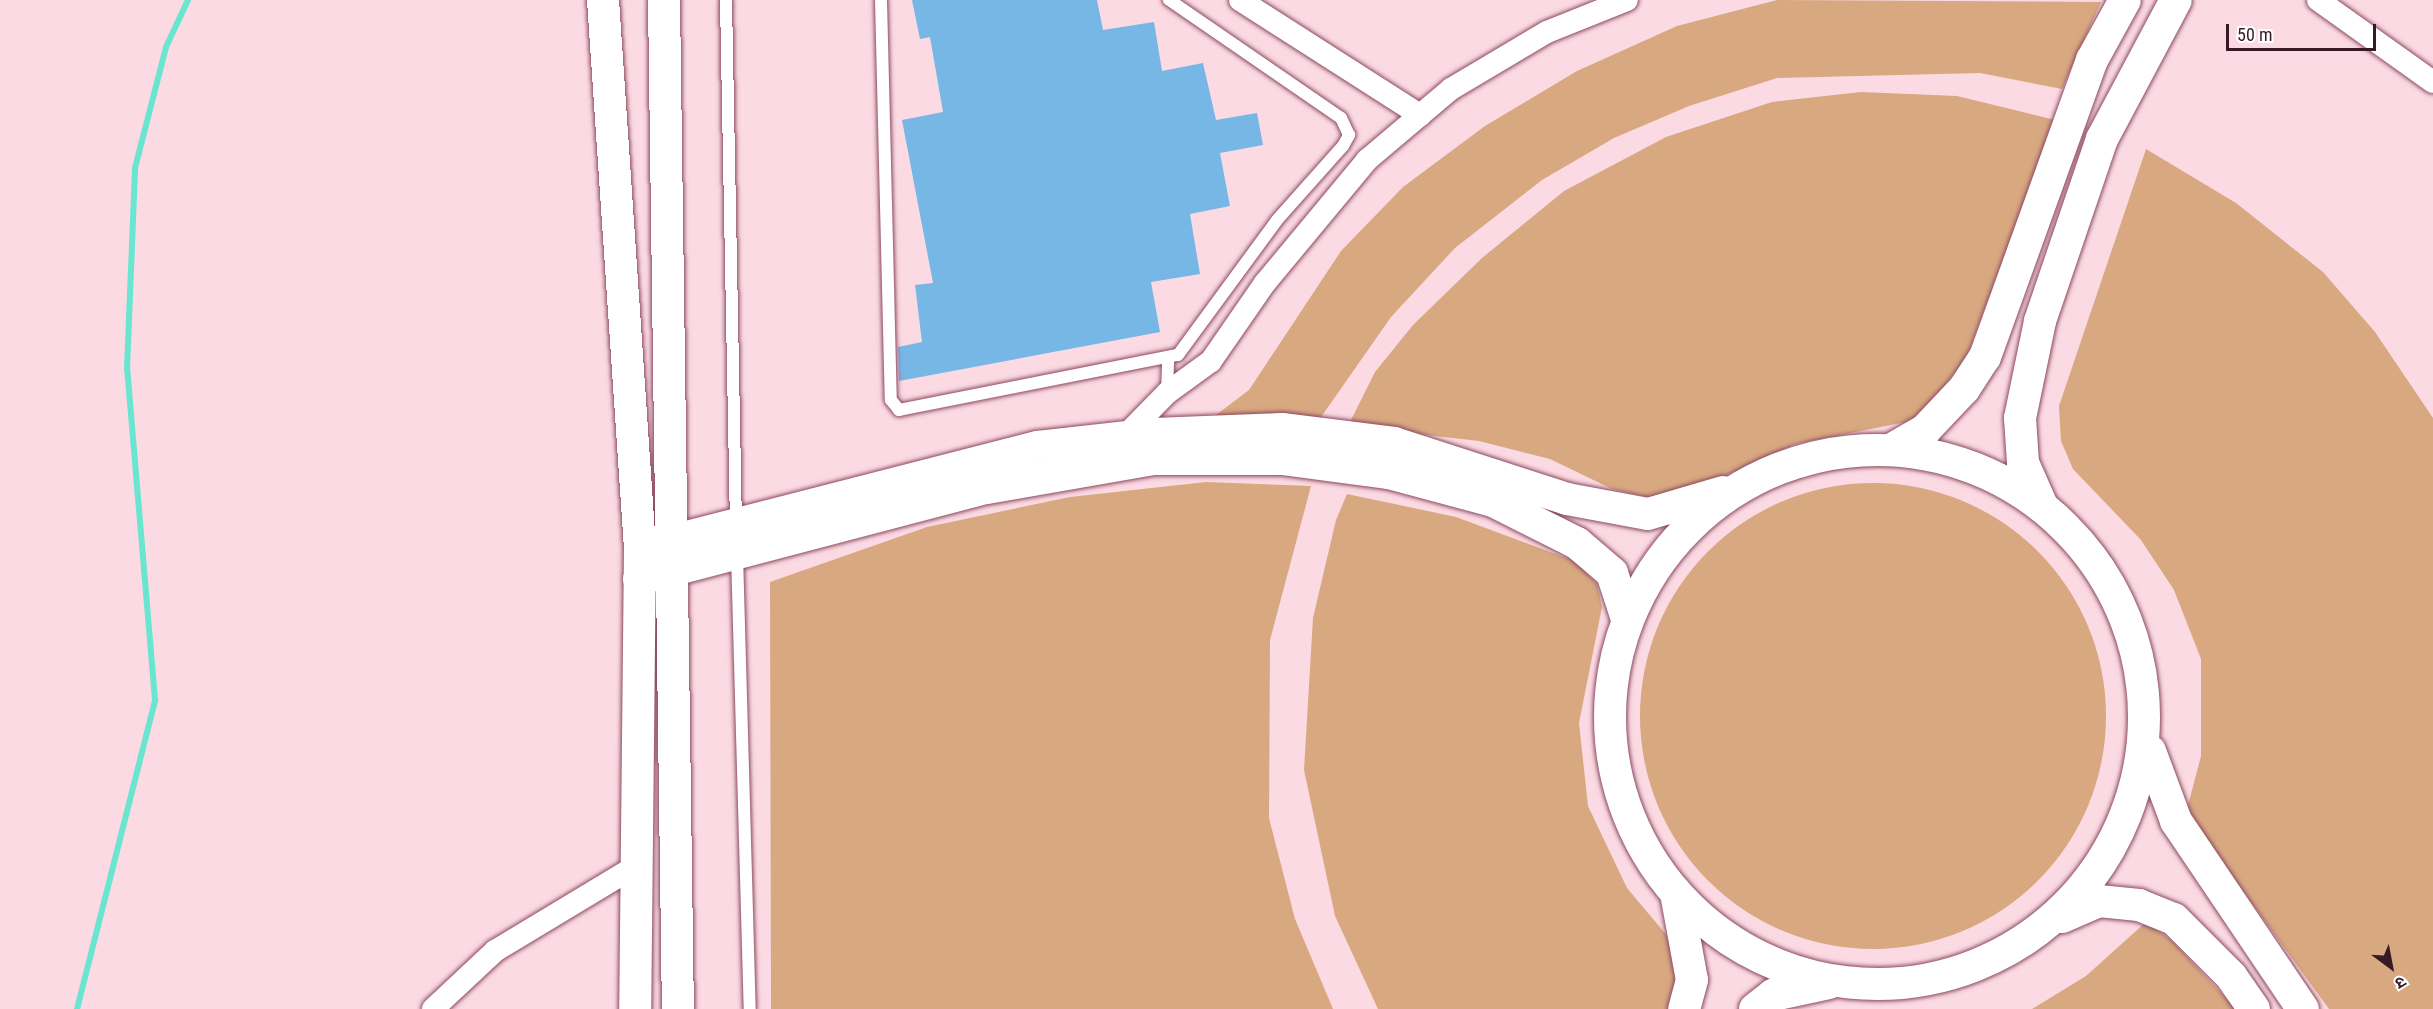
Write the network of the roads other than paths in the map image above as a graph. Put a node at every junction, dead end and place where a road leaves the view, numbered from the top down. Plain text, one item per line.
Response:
1 (603, 0) edge
2 (664, 0) edge
3 (726, 0) edge
4 (881, 0) edge
5 (1169, 0) edge
6 (1240, 0) edge
7 (1627, 0) edge
8 (2125, 0) edge
9 (2176, 0) edge
10 (2318, 0) edge
11 (2433, 82) edge
12 (1420, 115) junction
13 (1168, 357) junction
14 (1167, 393) junction
15 (1123, 438) junction
16 (1892, 449) junction
17 (1749, 481) junction
18 (2042, 506) junction
19 (736, 539) junction
20 (673, 555) junction
21 (639, 564) junction
22 (1626, 616) junction
23 (2150, 751) junction
24 (636, 866) junction
25 (1676, 893) junction
26 (2048, 923) junction
27 (1830, 983) junction
28 (433, 1009) edge
29 (635, 1009) edge
30 (678, 1009) edge
31 (750, 1009) edge
32 (1684, 1009) edge
33 (1755, 1009) edge
34 (2254, 1009) edge
35 (2303, 1009) edge

1 - 21 street
2 - 20 street
3 - 19 lane
4 - 13 lane
5 - 13 lane
6 - 12 street
7 - 12 street
8 - 16 street
9 - 18 street
10 - 11 street
12 - 14 street
13 - 14 lane
14 - 15 street
15 - 17 street
15 - 19 street
16 - 17 street
16 - 18 street
17 - 22 street
18 - 23 street
19 - 20 street
19 - 22 street
19 - 31 lane
20 - 21 street
20 - 30 street
21 - 24 street
22 - 25 street
23 - 26 street
23 - 35 street
24 - 28 street
24 - 29 street
25 - 27 street
25 - 32 street
26 - 27 street
26 - 34 street
27 - 33 street

